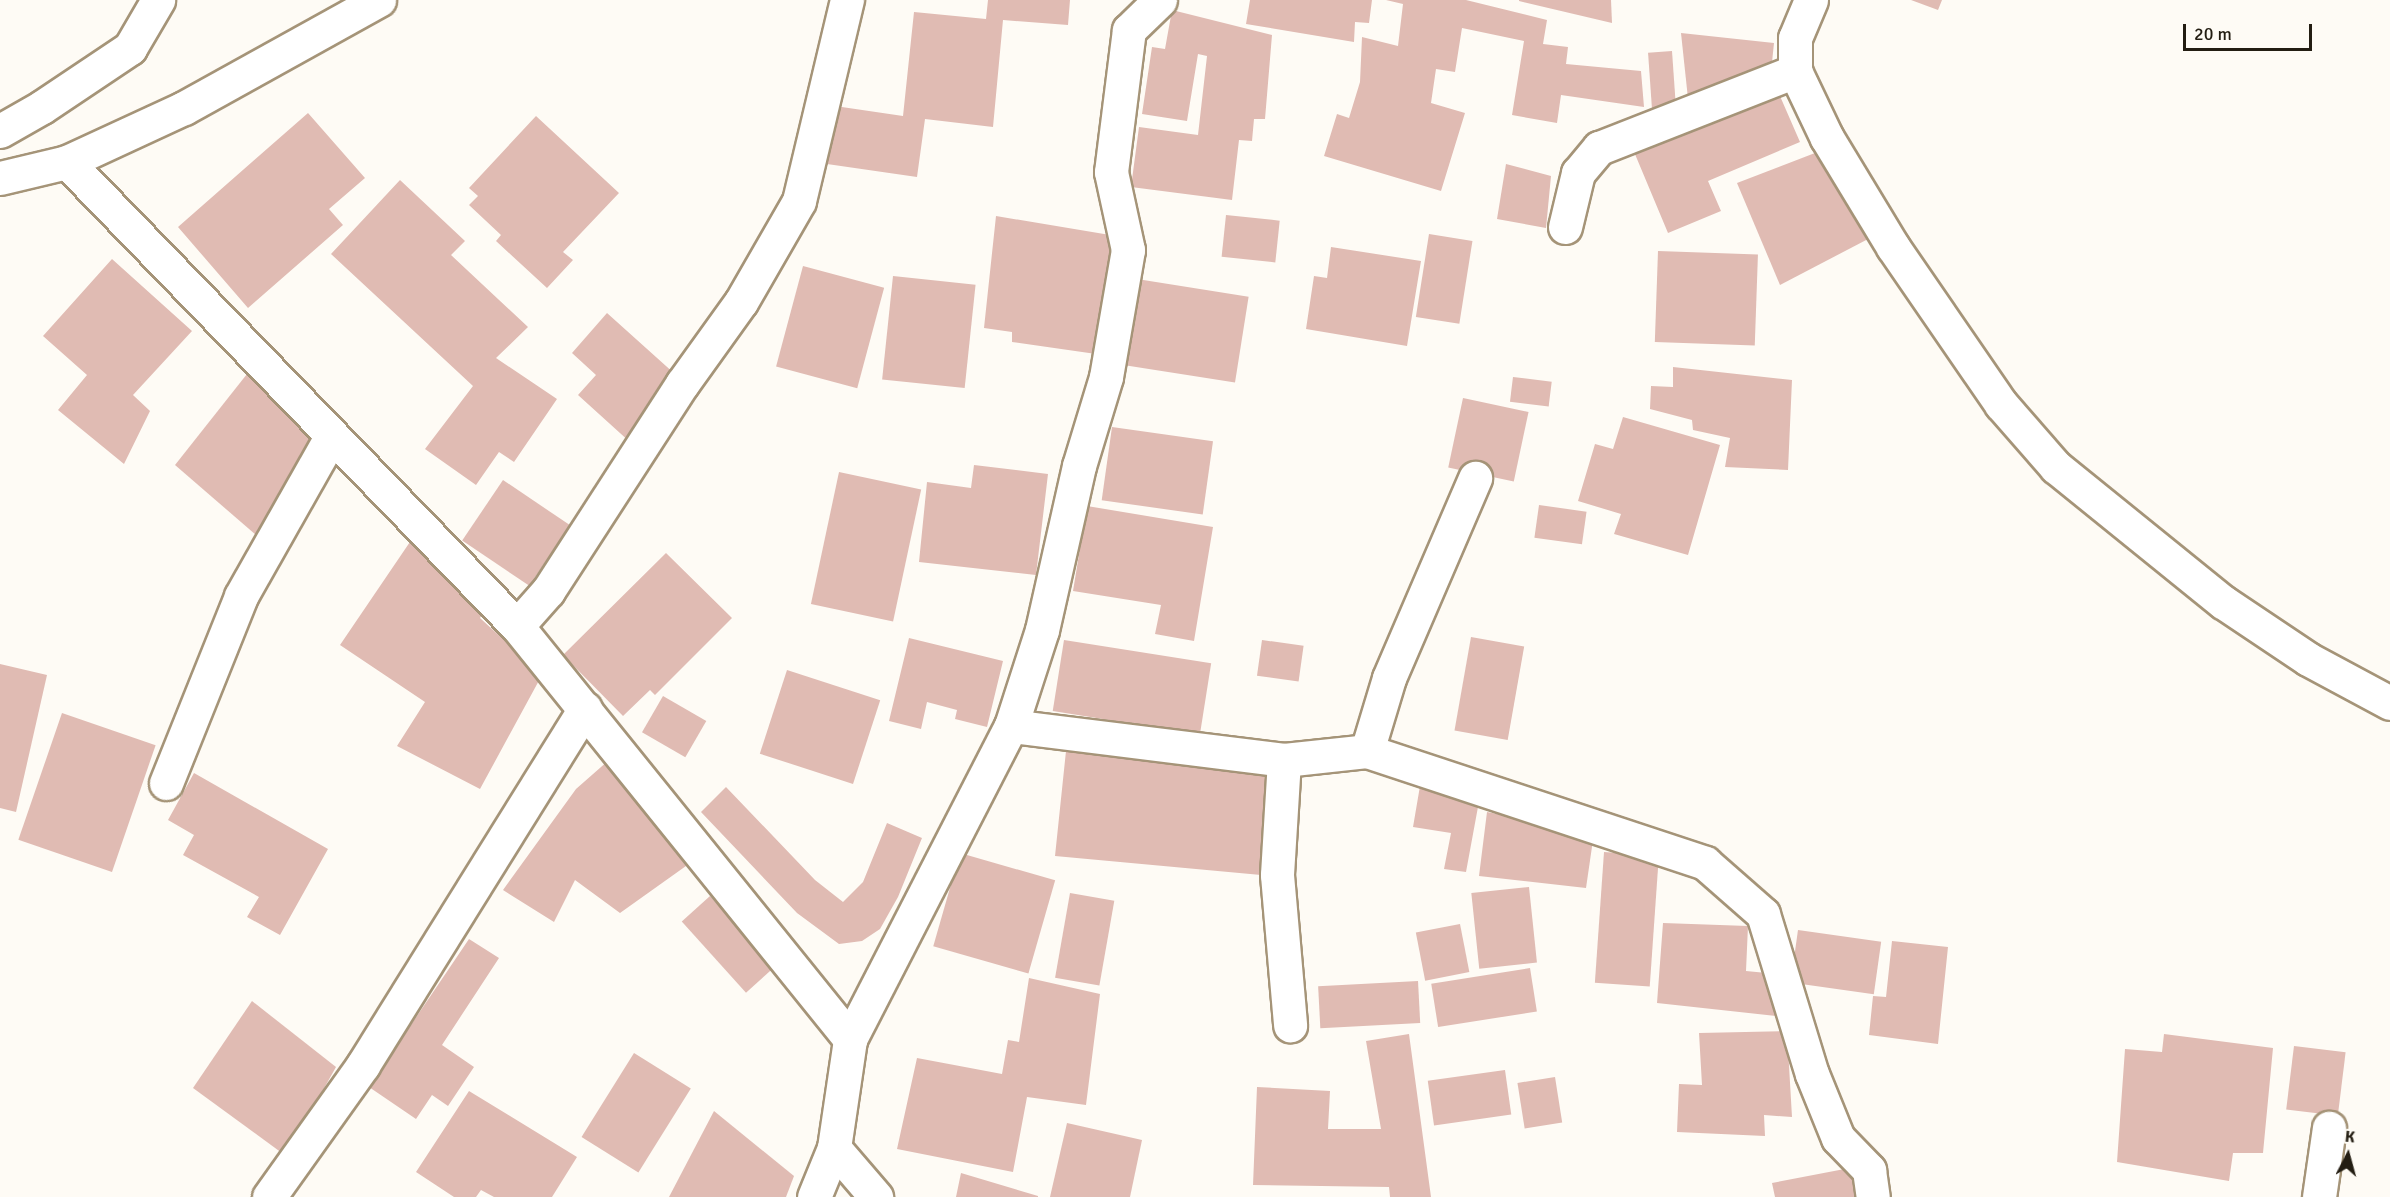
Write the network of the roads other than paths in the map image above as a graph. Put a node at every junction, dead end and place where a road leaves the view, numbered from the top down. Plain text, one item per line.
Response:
1 (158, 0) edge
2 (380, 0) edge
3 (846, 0) edge
4 (1160, 0) edge
5 (1811, 0) edge
6 (1795, 71) junction
7 (0, 131) edge
8 (67, 162) junction
9 (0, 178) edge
10 (1564, 227) dead end
11 (331, 437) junction
12 (1475, 478) dead end
13 (517, 626) junction
14 (2390, 703) edge
15 (585, 708) junction
16 (1011, 726) junction
17 (1367, 752) junction
18 (1284, 760) junction
19 (166, 783) dead end
20 (1290, 1025) dead end
21 (850, 1039) junction
22 (2330, 1128) dead end
23 (834, 1148) junction
24 (269, 1197) edge
25 (814, 1197) edge
26 (876, 1197) edge
27 (1873, 1197) edge
28 (2319, 1197) edge

1 - 7 street
2 - 8 street
3 - 13 street
4 - 16 street
5 - 6 street
6 - 10 street
6 - 14 street
8 - 9 street
8 - 11 street
11 - 13 street
11 - 19 street
12 - 17 street
13 - 15 street
15 - 21 street
15 - 24 street
16 - 18 street
16 - 21 street
17 - 18 street
17 - 27 street
18 - 20 street
21 - 23 street
22 - 28 street
23 - 25 street
23 - 26 street

